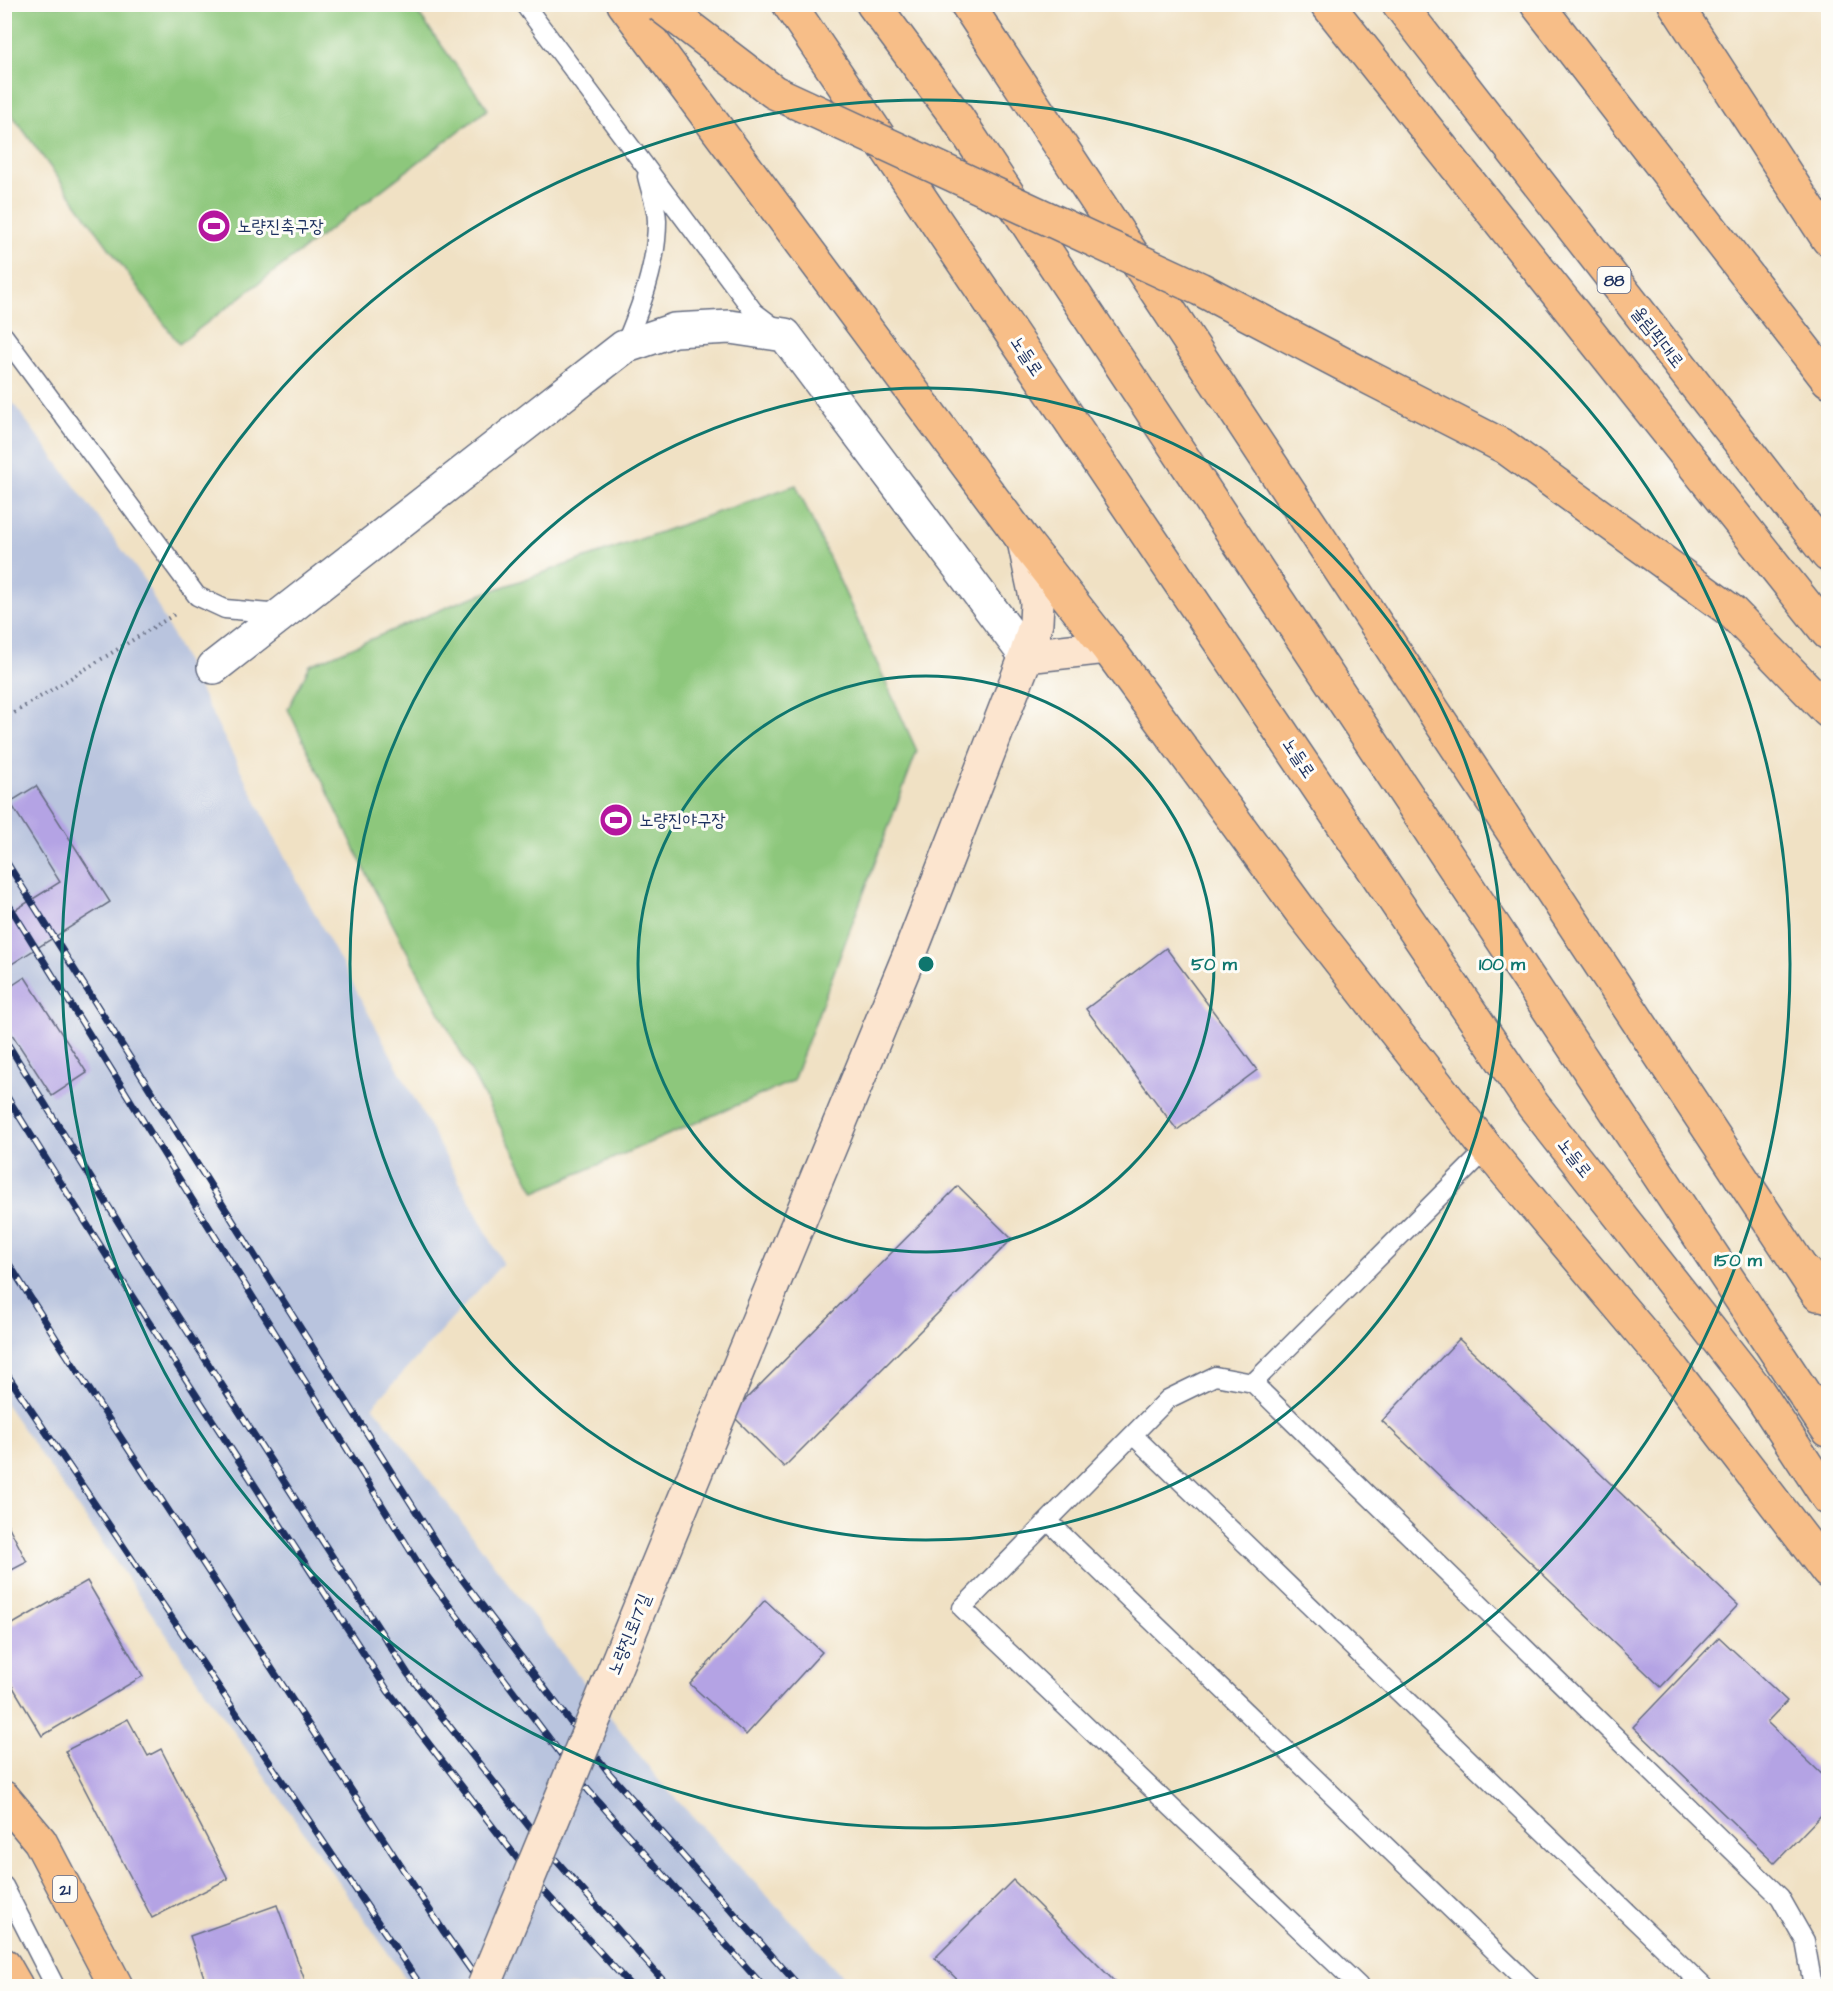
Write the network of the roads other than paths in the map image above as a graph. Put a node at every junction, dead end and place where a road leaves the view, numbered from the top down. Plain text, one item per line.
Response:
1 (524, 4) edge
2 (624, 4) edge
3 (789, 4) edge
4 (873, 4) edge
5 (967, 4) edge
6 (1327, 4) edge
7 (1399, 4) edge
8 (1537, 4) edge
9 (660, 5) edge
10 (1676, 6) edge
11 (645, 168) junction
12 (1828, 239) edge
13 (785, 335) junction
14 (4, 336) edge
15 (624, 347) junction
16 (1828, 380) edge
17 (1024, 541) junction
18 (1828, 555) edge
19 (281, 614) junction
20 (1828, 633) edge
21 (1107, 647) junction
22 (1026, 656) junction
23 (214, 667) dead end
24 (1828, 711) edge
25 (1487, 1149) junction
26 (1803, 1270) junction
27 (1828, 1296) edge
28 (1828, 1310) edge
29 (1253, 1383) junction
30 (1828, 1430) edge
31 (1133, 1435) junction
32 (1828, 1498) edge
33 (1048, 1521) junction
34 (1828, 1572) edge
35 (4, 1798) edge
36 (4, 1886) edge
37 (4, 1965) edge
38 (16, 1986) edge
39 (55, 1986) edge
40 (116, 1986) edge
41 (484, 1986) edge
42 (1359, 1986) edge
43 (1531, 1986) edge
44 (1703, 1986) edge
45 (1813, 1986) edge

1 - 11 lane
2 - 17 main road
3 - 32 main road, 노들로
4 - 30 main road
5 - 26 main road
6 - 20 main road
7 - 18 main road, 올림픽대로 / 88
8 - 16 main road
9 - 24 main road, bridge
10 - 12 main road
11 - 13 lane
11 - 15 lane
13 - 15 street
13 - 22 street
14 - 19 lane
15 - 19 street
17 - 21 main road
17 - 22 street, 노량진로17길
19 - 23 street
21 - 22 street
21 - 25 main road
22 - 41 street, 노량진로17길, bridge
25 - 29 lane
25 - 34 main road
26 - 27 main road
26 - 28 main road
29 - 31 lane
29 - 45 lane
31 - 33 lane
31 - 44 lane
33 - 42 lane
33 - 43 lane
35 - 40 main road, 21
36 - 39 lane
37 - 38 main road

